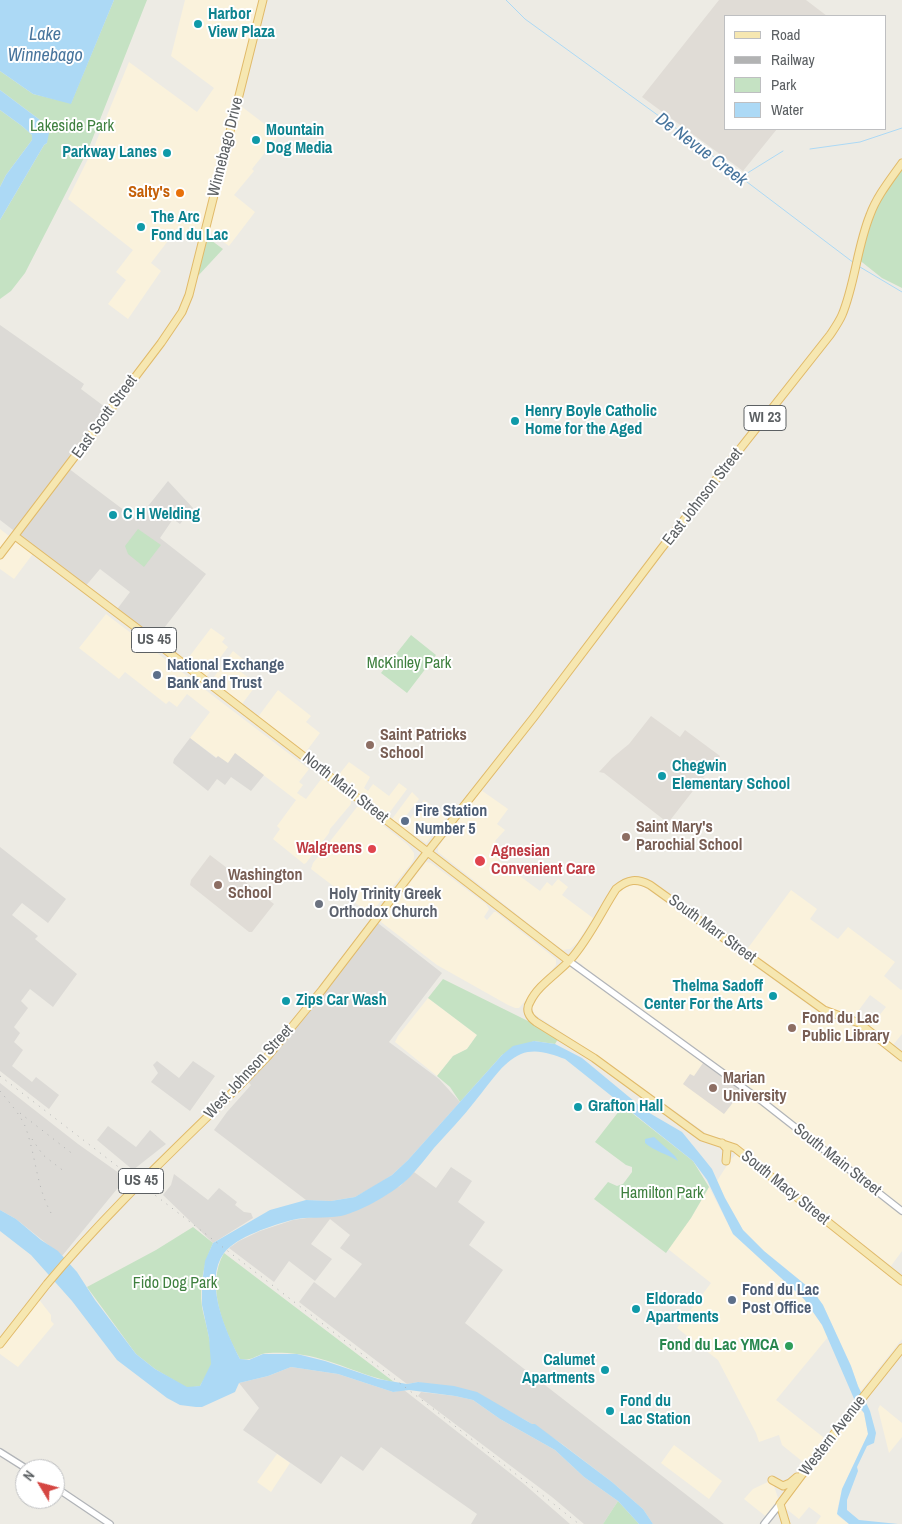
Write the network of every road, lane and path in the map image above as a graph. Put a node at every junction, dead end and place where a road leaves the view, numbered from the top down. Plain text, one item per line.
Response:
1 (263, 0) edge
2 (902, 163) edge
3 (189, 295) joint
4 (15, 536) junction
5 (0, 555) edge
6 (481, 785) joint
7 (427, 852) junction
8 (578, 950) junction
9 (559, 954) junction
10 (569, 961) junction
11 (549, 979) junction
12 (675, 1038) joint
13 (902, 1057) edge
14 (722, 1143) junction
15 (726, 1161) dead end
16 (902, 1211) edge
17 (902, 1281) edge
18 (0, 1344) edge
19 (902, 1348) edge
20 (0, 1452) edge
21 (15, 1461) edge
22 (810, 1464) junction
23 (772, 1480) dead end
24 (65, 1494) edge
25 (780, 1504) junction
26 (110, 1524) edge
27 (764, 1524) edge
28 (786, 1524) edge

1 - 3 main road, Winnebago Drive
2 - 6 main road, East Johnson Street / WI 23
3 - 4 main road, East Scott Street
4 - 5 main road, East Scott Street
4 - 7 main road, North Main Street / US 45
6 - 7 main road, West Johnson Street / WI 23
7 - 9 main road, North Main Street
7 - 18 main road, West Johnson Street / US 45, bridge
8 - 9 main road
8 - 10 main road
8 - 13 main road, South Marr Street
9 - 10 main road, North Main Street
9 - 11 main road
10 - 11 main road
10 - 12 street, North Main Street
11 - 14 main road, South Macy Street
12 - 16 street, South Main Street
14 - 15 main road
14 - 17 main road, South Macy Street
19 - 22 main road, Western Avenue
20 - 21 street
22 - 23 main road
22 - 25 main road, Western Avenue
24 - 26 street
25 - 27 street, Western Avenue
25 - 28 main road

